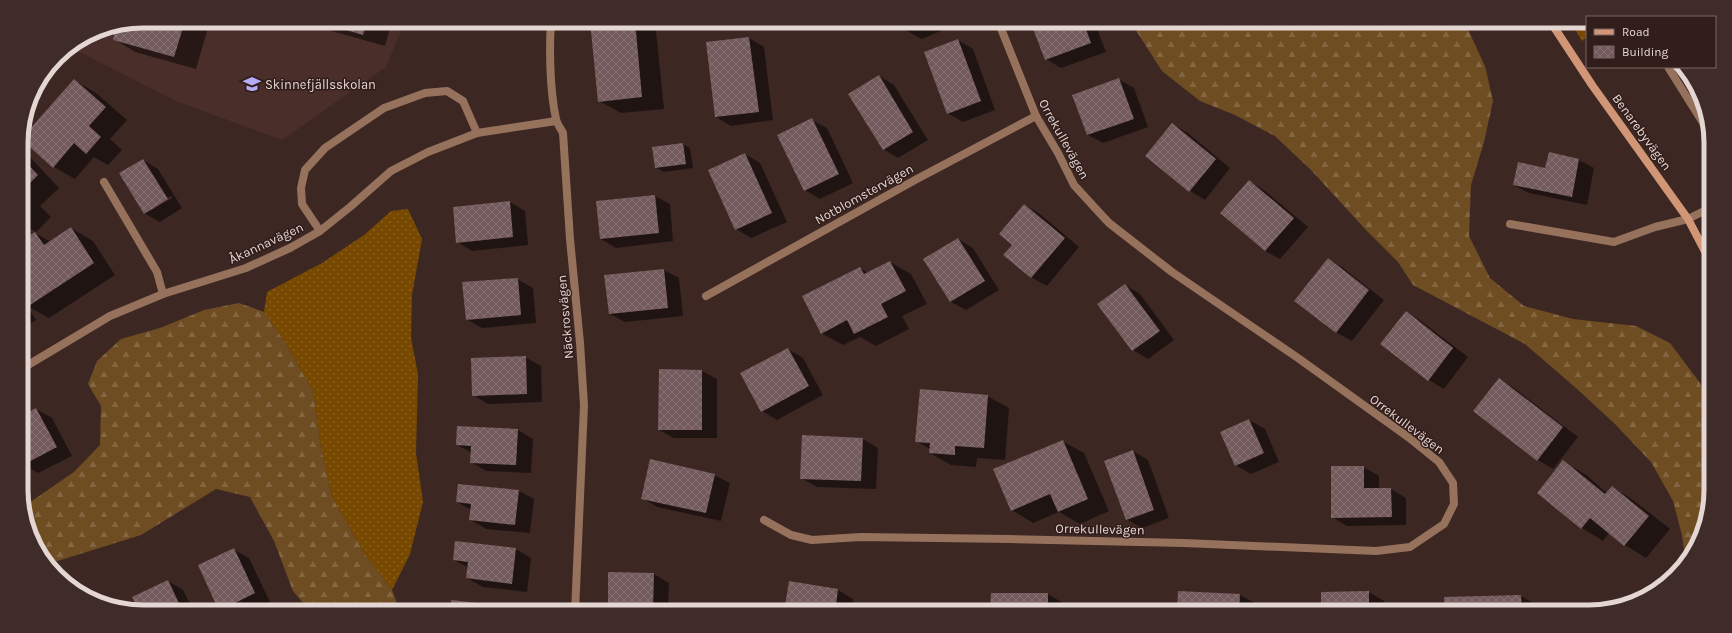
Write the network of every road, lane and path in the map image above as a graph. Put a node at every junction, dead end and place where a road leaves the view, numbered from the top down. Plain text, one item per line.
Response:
1 (551, 28) edge
2 (1001, 28) edge
3 (1555, 28) edge
4 (1669, 68) edge
5 (1036, 116) junction
6 (1701, 120) edge
7 (556, 121) junction
8 (477, 133) junction
9 (104, 182) dead end
10 (1704, 211) edge
11 (1688, 219) junction
12 (1510, 224) dead end
13 (320, 230) junction
14 (1704, 249) edge
15 (163, 294) junction
16 (706, 296) dead end
17 (28, 364) edge
18 (764, 520) dead end
19 (575, 605) edge

1 - 7 street, Näckrosvägen
2 - 5 street, Orrekullevägen
3 - 11 street, Benarebyvägen
4 - 6 street
5 - 16 street, Notblomstervägen
5 - 18 street, Orrekullevägen
7 - 8 street, Åkannavägen
7 - 19 street, Näckrosvägen
8 - 13 street, Åkannavägen
8 - 13 street
9 - 15 street
10 - 11 street
11 - 12 street
11 - 14 street, Benarebyvägen
13 - 15 street, Åkannavägen
15 - 17 street, Åkannavägen

